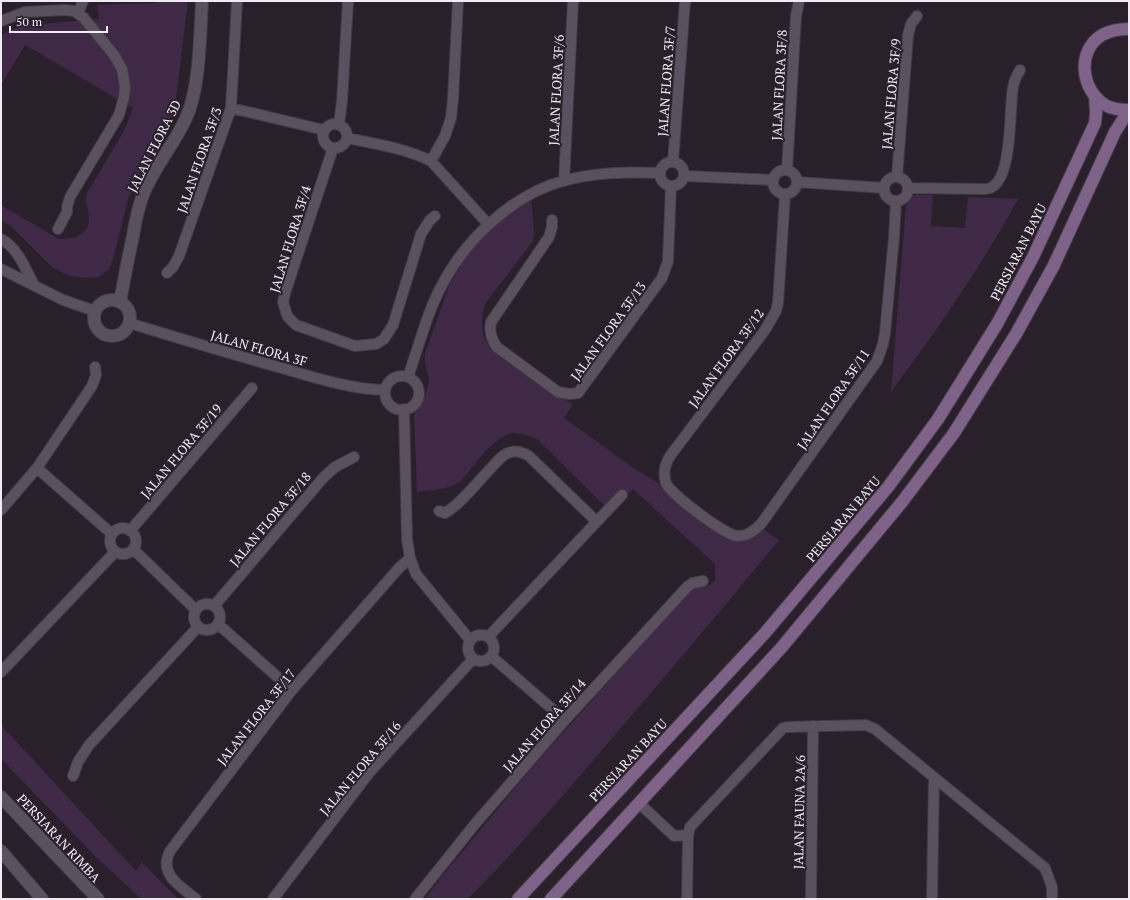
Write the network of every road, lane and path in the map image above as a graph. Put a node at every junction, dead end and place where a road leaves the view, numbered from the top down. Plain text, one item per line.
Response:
1 (83, 1) edge
2 (202, 1) edge
3 (237, 1) edge
4 (348, 1) edge
5 (458, 1) edge
6 (574, 1) edge
7 (685, 1) edge
8 (799, 1) edge
9 (78, 13) junction
10 (918, 16) dead end
11 (1, 21) edge
12 (1129, 29) edge
13 (1020, 70) dead end
14 (1095, 97) junction
15 (231, 108) junction
16 (1129, 110) edge
17 (339, 124) junction
18 (324, 130) junction
19 (347, 138) junction
20 (333, 148) junction
21 (431, 160) junction
22 (673, 162) junction
23 (787, 170) junction
24 (660, 173) junction
25 (684, 176) junction
26 (897, 177) junction
27 (773, 180) junction
28 (564, 181) junction
29 (797, 182) junction
30 (671, 186) junction
31 (884, 188) junction
32 (908, 188) junction
33 (785, 195) junction
34 (896, 201) junction
35 (435, 216) dead end
36 (552, 220) dead end
37 (488, 224) junction
38 (58, 229) dead end
39 (1, 238) edge
40 (1, 269) edge
41 (167, 273) dead end
42 (34, 285) junction
43 (120, 302) junction
44 (95, 311) junction
45 (129, 323) junction
46 (95, 367) dead end
47 (408, 377) junction
48 (252, 388) dead end
49 (385, 390) junction
50 (404, 409) junction
51 (354, 457) dead end
52 (37, 468) junction
53 (622, 494) dead end
54 (1, 510) edge
55 (439, 511) dead end
56 (698, 512) joint
57 (596, 521) junction
58 (130, 531) junction
59 (112, 534) junction
60 (133, 549) junction
61 (115, 552) junction
62 (410, 558) junction
63 (703, 581) dead end
64 (214, 606) junction
65 (196, 610) junction
66 (218, 624) junction
67 (198, 627) junction
68 (488, 637) junction
69 (470, 640) junction
70 (491, 656) junction
71 (473, 659) junction
72 (1, 672) edge
73 (292, 690) junction
74 (565, 720) junction
75 (813, 726) junction
76 (73, 776) dead end
77 (934, 777) junction
78 (1, 797) edge
79 (639, 803) junction
80 (688, 835) junction
81 (1, 851) edge
82 (277, 898) edge
83 (42, 899) edge
84 (98, 899) edge
85 (196, 899) edge
86 (415, 899) edge
87 (518, 899) edge
88 (551, 899) edge
89 (687, 899) edge
90 (811, 899) edge
91 (932, 899) edge
92 (1052, 899) edge

1 - 9 street
2 - 43 street, JALAN FLORA 3D
3 - 15 street, JALAN FLORA 3F/3
4 - 17 street
5 - 21 street
6 - 28 street, JALAN FLORA 3F/6
7 - 22 street, JALAN FLORA 3F/7
8 - 23 street, JALAN FLORA 3F/8
9 - 11 street
9 - 38 street
10 - 26 street, JALAN FLORA 3F/9
12 - 14 main road
13 - 32 street
14 - 16 main road
14 - 87 main road, PERSIARAN BAYU
15 - 18 street
15 - 41 street, JALAN FLORA 3F/3
16 - 79 main road
17 - 18 street
17 - 19 street
18 - 20 street
19 - 20 street
19 - 21 street
20 - 35 street, JALAN FLORA 3F/4
21 - 37 street
22 - 24 street
22 - 25 street
23 - 27 street
23 - 29 street
24 - 28 street
24 - 30 street
25 - 27 street
25 - 30 street
26 - 31 street
26 - 32 street
27 - 33 street
28 - 37 street
29 - 31 street
29 - 33 street
30 - 36 street, JALAN FLORA 3F/13
31 - 34 street
32 - 34 street
33 - 56 street, JALAN FLORA 3F/12
34 - 56 street, JALAN FLORA 3F/11
37 - 47 street
39 - 42 street
40 - 42 street
42 - 44 street
43 - 44 street
43 - 45 street
44 - 45 street
45 - 49 street, JALAN FLORA 3F
46 - 52 street
47 - 49 street
47 - 50 street
48 - 58 street, JALAN FLORA 3F/19
49 - 50 street
50 - 62 street
51 - 64 street, JALAN FLORA 3F/18
52 - 54 street
52 - 59 street
53 - 57 street
55 - 57 street
57 - 68 street
58 - 59 street
58 - 60 street
59 - 61 street
60 - 61 street
60 - 65 street
61 - 72 street
62 - 69 street
62 - 73 street, JALAN FLORA 3F/17
63 - 74 street, JALAN FLORA 3F/14
64 - 65 street
64 - 66 street
65 - 67 street
66 - 67 street
66 - 73 street
67 - 76 street
68 - 69 street
68 - 70 street
69 - 71 street
70 - 71 street
70 - 74 street
71 - 82 street, JALAN FLORA 3F/16
73 - 85 street, JALAN FLORA 3F/17
74 - 86 street, JALAN FLORA 3F/14
75 - 77 street
75 - 80 street
75 - 90 street, JALAN FAUNA 2A/6
77 - 91 street
77 - 92 street
78 - 84 street, PERSIARAN RIMBA
79 - 80 street
79 - 88 main road
80 - 89 street
81 - 83 street

